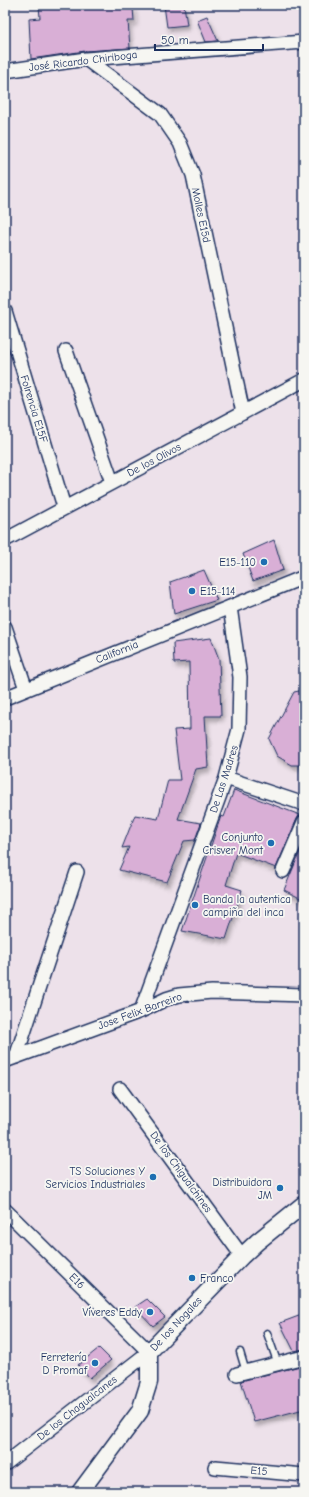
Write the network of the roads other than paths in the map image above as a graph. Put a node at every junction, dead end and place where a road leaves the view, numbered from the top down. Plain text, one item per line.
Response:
1 (304, 42) edge
2 (86, 58) junction
3 (5, 71) edge
4 (5, 311) edge
5 (66, 351) dead end
6 (304, 380) edge
7 (243, 413) junction
8 (112, 482) junction
9 (64, 507) junction
10 (5, 540) edge
11 (304, 577) edge
12 (230, 607) junction
13 (5, 627) edge
14 (26, 690) junction
15 (5, 698) edge
16 (226, 778) junction
17 (304, 804) edge
18 (304, 822) edge
19 (283, 871) dead end
20 (77, 872) dead end
21 (304, 995) edge
22 (141, 1011) junction
23 (10, 1059) edge
24 (120, 1089) dead end
25 (304, 1204) edge
26 (5, 1210) edge
27 (242, 1256) junction
28 (267, 1333) dead end
29 (149, 1352) junction
30 (240, 1352) dead end
31 (304, 1357) edge
32 (278, 1364) junction
33 (241, 1373) joint
34 (5, 1464) edge
35 (215, 1468) dead end
36 (304, 1475) edge
37 (80, 1492) edge

1 - 2 street, José Ricardo Chiriboga
2 - 3 street, José Ricardo Chiriboga
2 - 7 street, Molles E15d
4 - 9 street, Folrencia E15F
5 - 8 street
6 - 7 street, De los Olivos
7 - 8 street, De los Olivos
8 - 9 street, De los Olivos
9 - 10 street, De los Olivos
11 - 12 street, California
12 - 14 street, California
12 - 16 street, De Las Madres
13 - 14 street
14 - 15 street, California
16 - 17 street
16 - 22 street, De Las Madres
18 - 19 street
20 - 23 street
21 - 22 street, Jose Felix Barreiro
22 - 23 street, Jose Felix Barreiro
24 - 27 street, De los Chigualchines
25 - 27 street, De los Nogales
26 - 29 street, E16
27 - 29 street, De los Nogales
28 - 32 lane
29 - 34 street, De los Chagualcanes
29 - 37 street, De los Nogales
30 - 33 lane
31 - 32 street
32 - 33 street
35 - 36 street, E15

